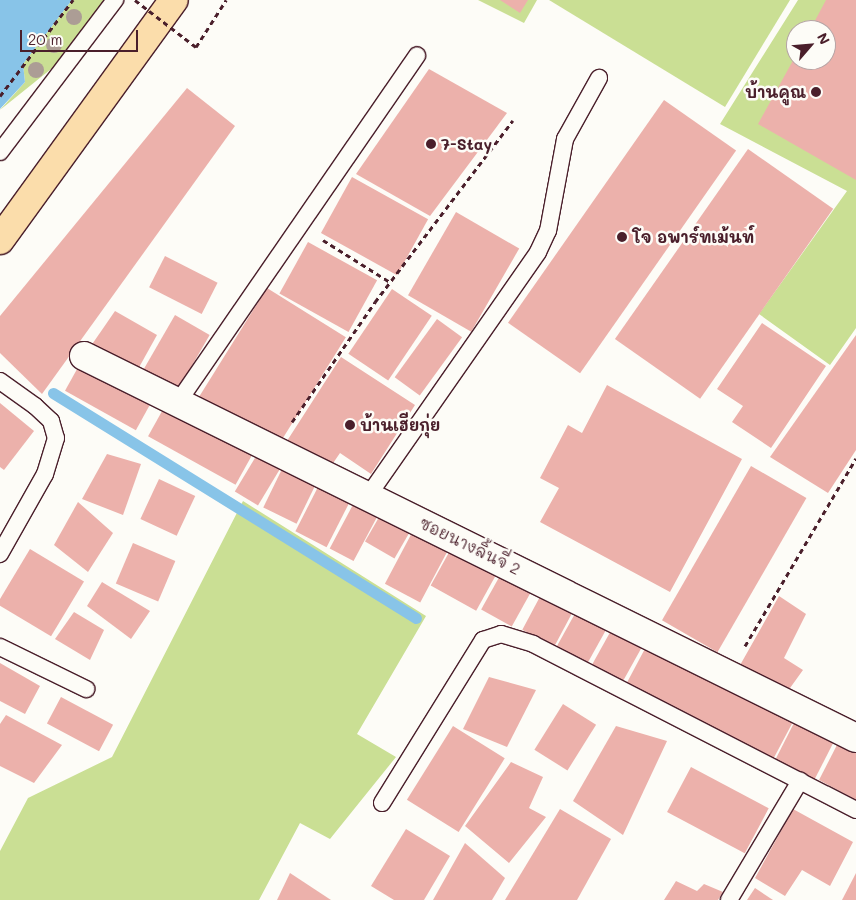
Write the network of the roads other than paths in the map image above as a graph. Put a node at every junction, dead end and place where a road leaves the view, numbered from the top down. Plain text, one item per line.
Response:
1 (115, 0) edge
2 (174, 0) edge
3 (417, 55) dead end
4 (599, 78) dead end
5 (0, 152) edge
6 (0, 240) edge
7 (84, 356) dead end
8 (0, 381) edge
9 (178, 402) junction
10 (368, 496) junction
11 (0, 554) edge
12 (0, 647) edge
13 (86, 689) dead end
14 (856, 738) edge
15 (800, 781) junction
16 (382, 803) dead end
17 (856, 810) edge
18 (729, 900) edge

1 - 5 lane
2 - 6 main road
3 - 9 lane
4 - 10 lane
7 - 9 street, ซอยนางลิ้นจี่ 2
8 - 11 lane
9 - 10 street, ซอยนางลิ้นจี่ 2
10 - 14 street, ซอยนางลิ้นจี่ 2
12 - 13 lane
15 - 16 lane
15 - 17 lane
15 - 18 lane

